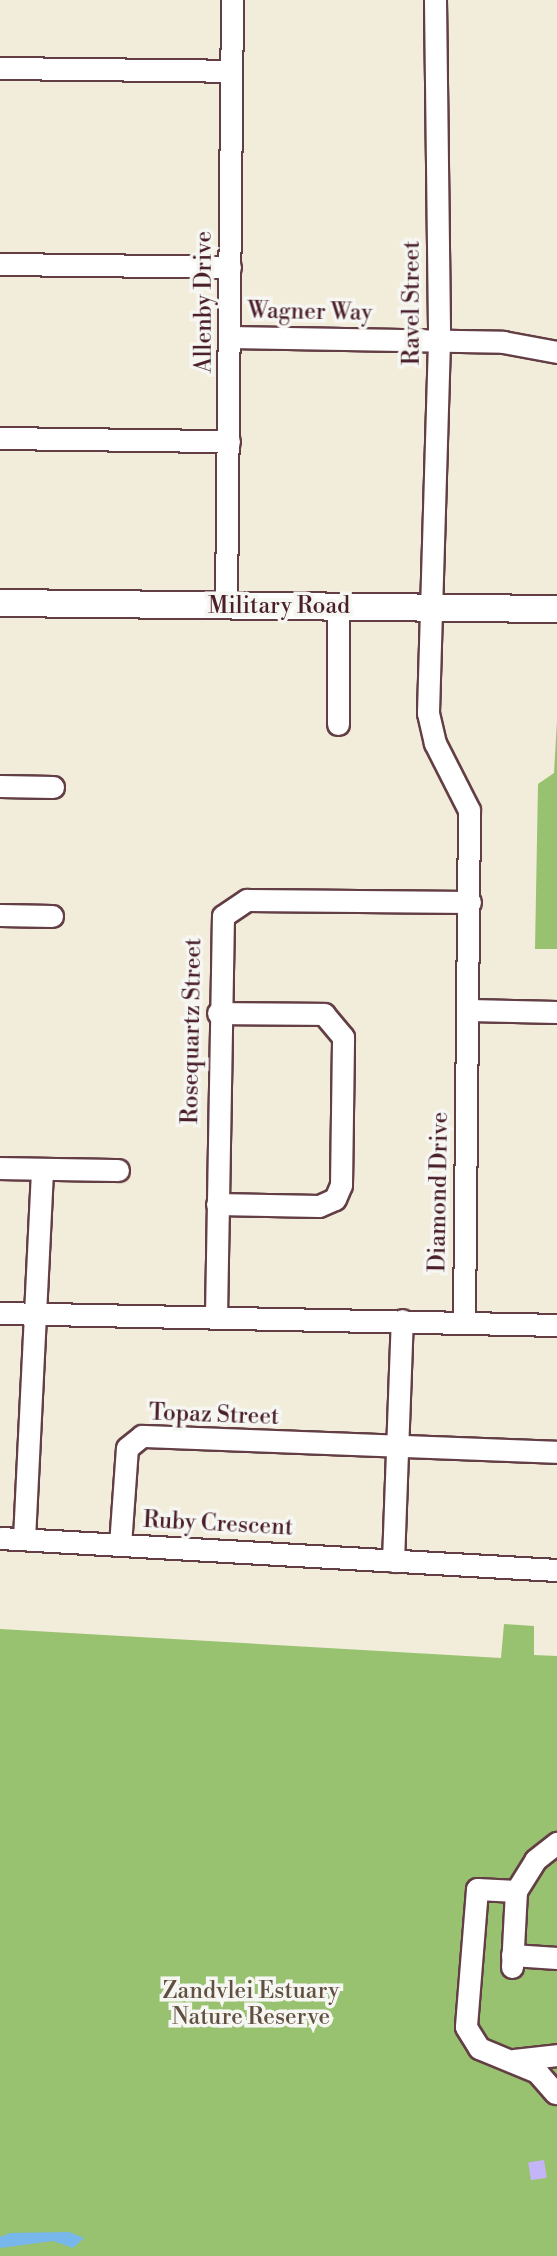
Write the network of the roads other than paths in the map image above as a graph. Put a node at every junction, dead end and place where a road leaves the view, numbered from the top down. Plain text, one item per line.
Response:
1 (232, 0) edge
2 (435, 0) edge
3 (0, 68) edge
4 (231, 71) junction
5 (0, 264) edge
6 (230, 268) junction
7 (229, 337) junction
8 (439, 341) junction
9 (557, 352) edge
10 (0, 438) edge
11 (229, 441) junction
12 (0, 603) edge
13 (226, 605) junction
14 (338, 606) junction
15 (431, 607) junction
16 (557, 609) edge
17 (338, 724) dead end
18 (0, 786) edge
19 (53, 787) dead end
20 (470, 902) junction
21 (0, 915) edge
22 (52, 916) dead end
23 (469, 1010) junction
24 (557, 1012) edge
25 (218, 1013) junction
26 (0, 1168) edge
27 (42, 1169) junction
28 (118, 1170) dead end
29 (217, 1204) junction
30 (0, 1313) edge
31 (37, 1315) junction
32 (216, 1316) junction
33 (402, 1320) junction
34 (464, 1322) junction
35 (557, 1325) edge
36 (401, 1450) junction
37 (557, 1452) edge
38 (0, 1538) edge
39 (24, 1539) junction
40 (120, 1545) junction
41 (393, 1561) junction
42 (557, 1570) edge
43 (557, 1843) edge
44 (516, 1891) junction
45 (557, 1958) edge
46 (557, 2055) edge
47 (508, 2060) junction
48 (555, 2093) dead end

1 - 4 street, Allenby Drive
2 - 8 street, Ravel Street
3 - 4 street
4 - 6 street, Allenby Drive
5 - 6 street
6 - 7 street, Allenby Drive
7 - 8 street, Wagner Way
7 - 11 street, Allenby Drive
8 - 9 street, Wagner Way
8 - 15 street, Ravel Street
10 - 11 street
11 - 13 street, Allenby Drive
12 - 13 main road, Military Road
13 - 14 main road, Military Road
14 - 15 main road, Military Road
14 - 17 street
15 - 16 main road, Military Road
15 - 20 street, Diamond Drive
18 - 19 street
20 - 23 street, Diamond Drive
20 - 25 street, Rosequartz Street
21 - 22 street
23 - 24 street
23 - 34 street, Diamond Drive
25 - 29 street, Rosequartz Street
25 - 29 street
26 - 27 street
27 - 28 street
27 - 31 street
29 - 32 street, Rosequartz Street
30 - 31 street
31 - 32 street
31 - 39 street
32 - 33 street
33 - 34 street
33 - 36 street
34 - 35 street
36 - 37 street, Topaz Street
36 - 40 street, Topaz Street
36 - 41 street
38 - 39 street, Ruby Crescent
39 - 40 street, Ruby Crescent
40 - 41 street, Ruby Crescent
41 - 42 street, Ruby Crescent
43 - 44 street
44 - 45 street
44 - 47 street
46 - 47 street
47 - 48 street

